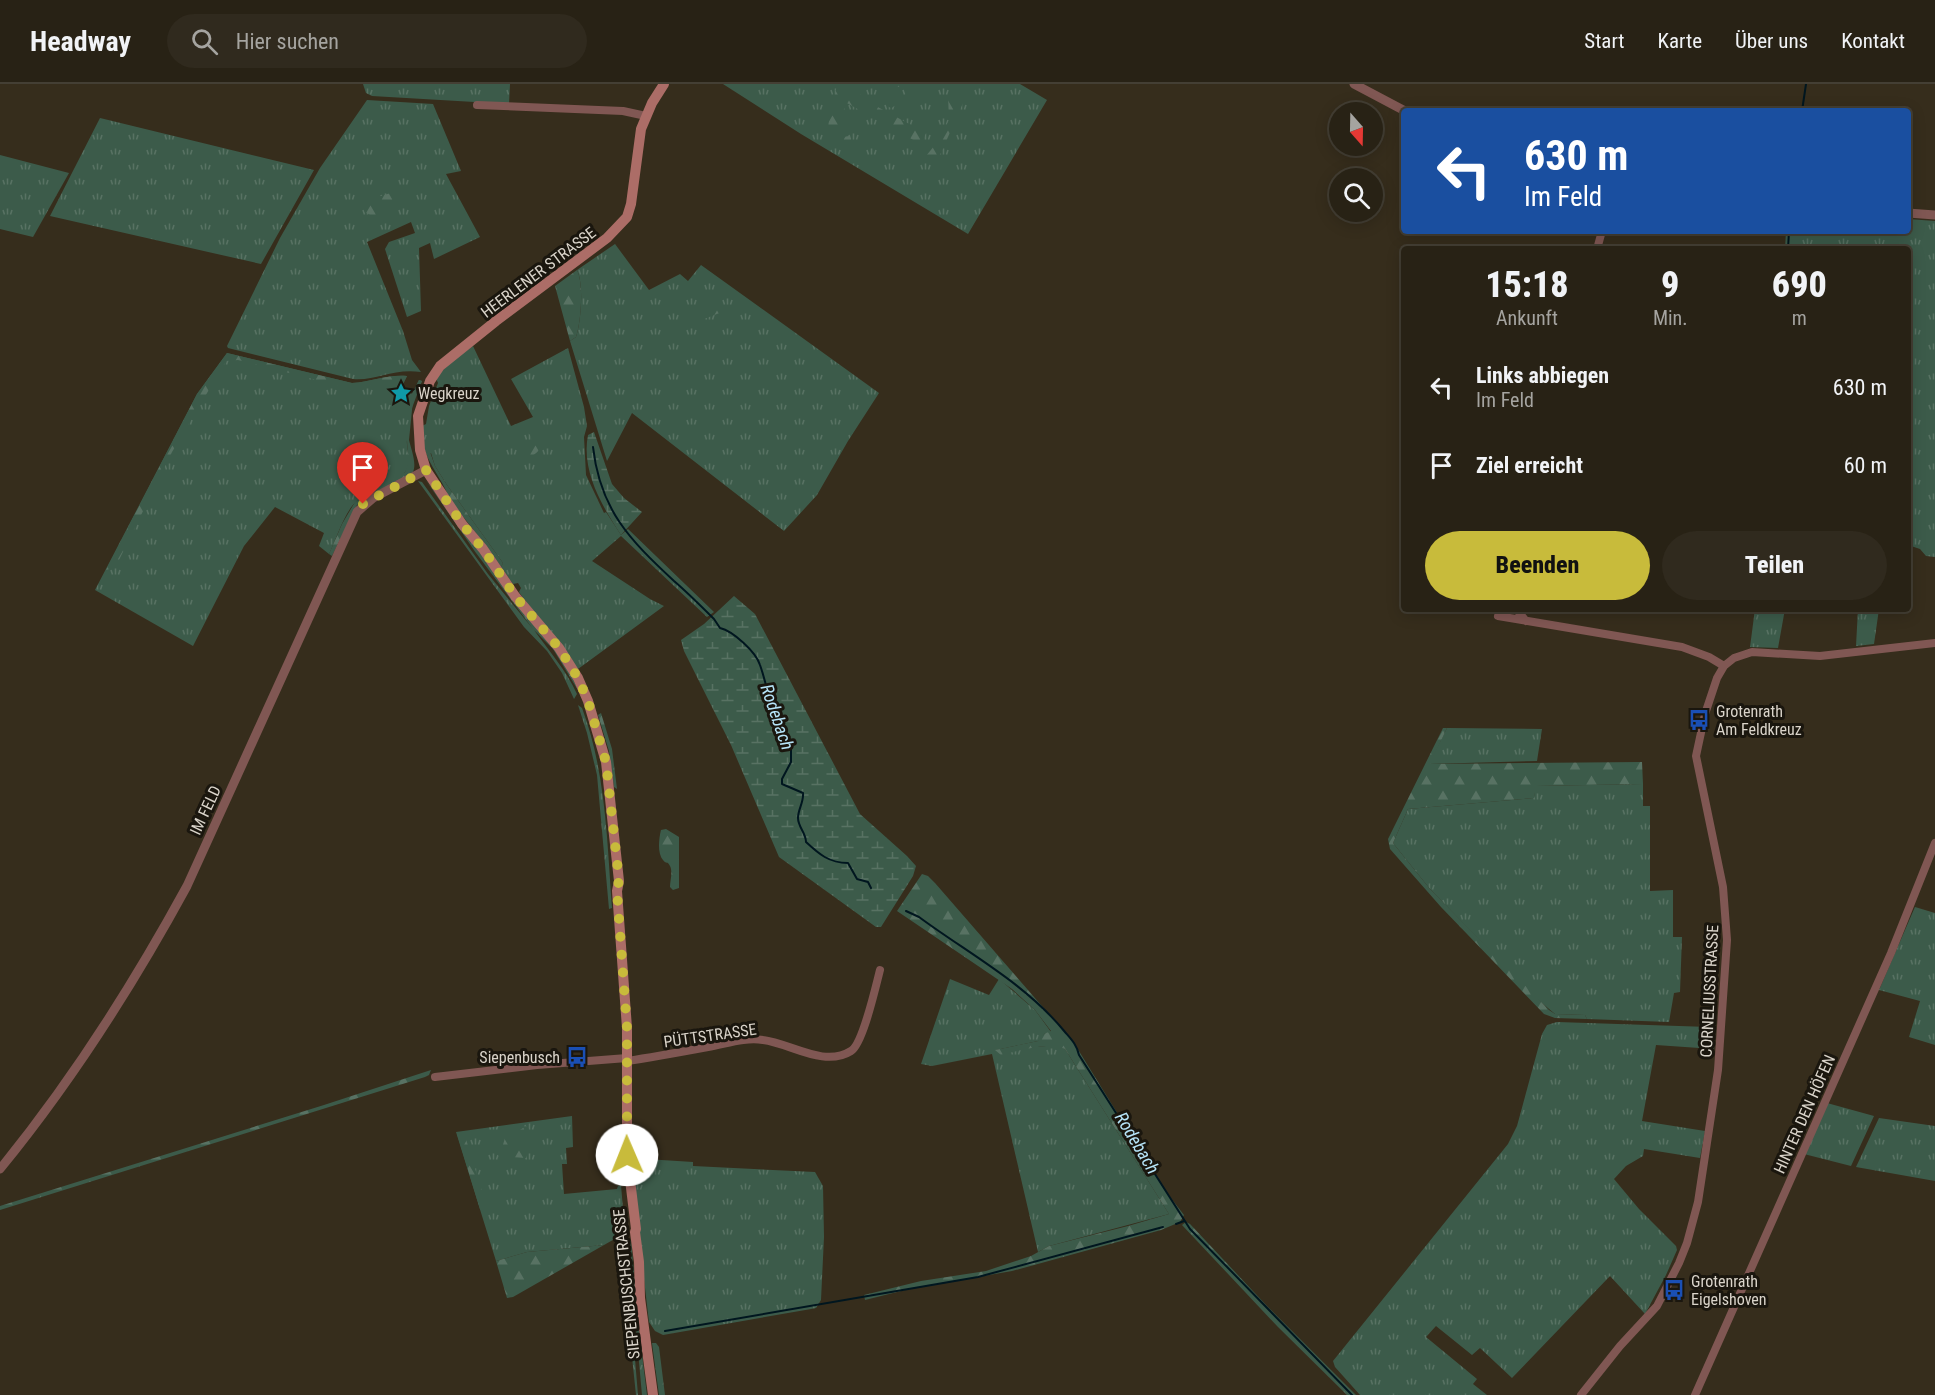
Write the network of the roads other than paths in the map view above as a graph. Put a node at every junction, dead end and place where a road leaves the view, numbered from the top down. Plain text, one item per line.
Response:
1 (664, 84) edge
2 (1354, 84) edge
3 (477, 105) dead end
4 (1401, 109) edge
5 (646, 116) junction
6 (1911, 213) edge
7 (1935, 215) edge
8 (426, 470) junction
9 (1518, 612) edge
10 (1499, 613) edge
11 (1526, 621) junction
12 (1935, 643) edge
13 (1724, 666) junction
14 (1935, 843) edge
15 (880, 970) dead end
16 (627, 1060) junction
17 (435, 1077) dead end
18 (0, 1169) edge
19 (653, 1395) edge
20 (1581, 1395) edge
21 (1695, 1395) edge

1 - 5 main road, HEERLENER STRASSE
2 - 4 street
3 - 5 street
5 - 8 main road, HEERLENER STRASSE
6 - 7 street
8 - 16 main road, SIEPENBUSCHSTRASSE
8 - 18 street, IM FELD
9 - 11 street
10 - 11 street
11 - 13 street
12 - 13 street
13 - 20 street, CORNELIUSSTRASSE
14 - 21 street, HINTER DEN HÖFEN
15 - 16 street, PÜTTSTRASSE
16 - 17 street
16 - 19 main road, SIEPENBUSCHSTRASSE

